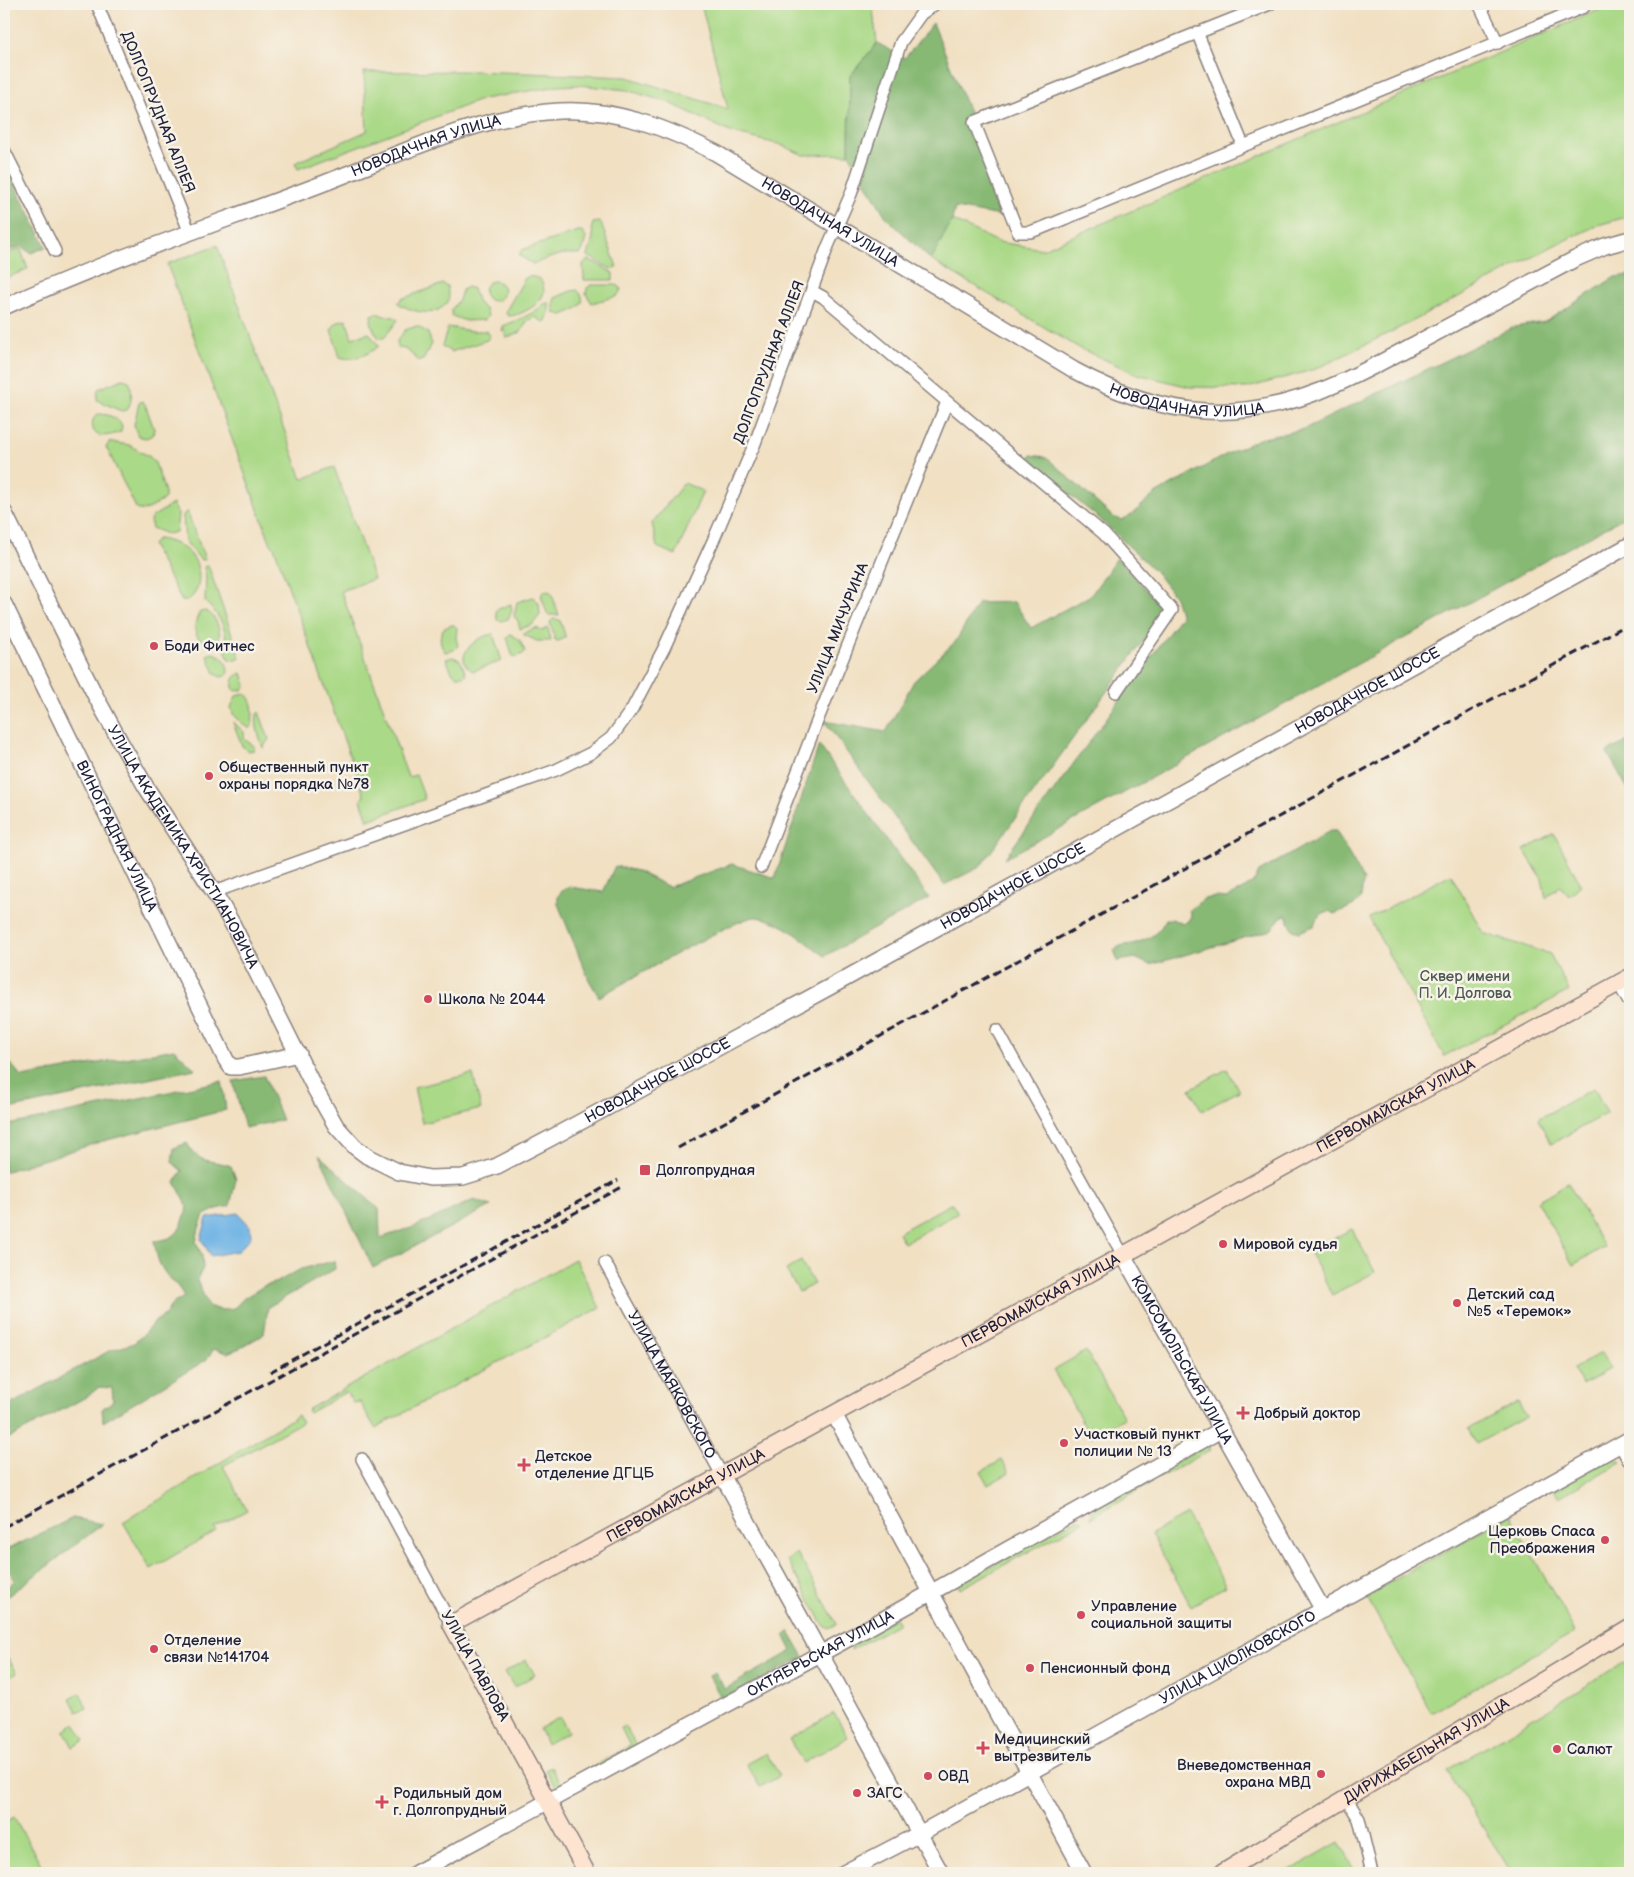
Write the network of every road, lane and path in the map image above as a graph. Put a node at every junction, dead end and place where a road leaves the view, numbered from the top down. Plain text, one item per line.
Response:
1 (97, 4) edge
2 (935, 4) edge
3 (1270, 4) edge
4 (1479, 4) edge
5 (1583, 4) edge
6 (1197, 32) junction
7 (1498, 43) junction
8 (1243, 145) junction
9 (4, 150) edge
10 (837, 227) junction
11 (190, 233) junction
12 (1630, 239) edge
13 (55, 251) dead end
14 (812, 291) junction
15 (4, 307) edge
16 (947, 402) junction
17 (4, 512) edge
18 (1630, 545) edge
19 (4, 604) edge
20 (1116, 692) dead end
21 (761, 867) dead end
22 (214, 892) junction
23 (1625, 979) edge
24 (1630, 1000) edge
25 (997, 1030) dead end
26 (298, 1054) junction
27 (383, 1165) joint
28 (1123, 1255) junction
29 (605, 1263) dead end
30 (834, 1414) junction
31 (1221, 1430) junction
32 (1626, 1441) edge
33 (362, 1459) dead end
34 (1630, 1459) edge
35 (722, 1475) junction
36 (930, 1593) junction
37 (1323, 1610) junction
38 (452, 1624) junction
39 (1630, 1628) edge
40 (820, 1654) junction
41 (1028, 1773) junction
42 (1346, 1798) junction
43 (548, 1802) junction
44 (919, 1834) junction
45 (416, 1873) edge
46 (587, 1873) edge
47 (844, 1873) edge
48 (941, 1873) edge
49 (1084, 1873) edge
50 (1222, 1873) edge
51 (1372, 1873) edge

1 - 11 street, ДОЛГОПРУДНАЯ АЛЛЕЯ
2 - 10 street, ДОЛГОПРУДНАЯ АЛЛЕЯ
3 - 6 street
4 - 7 street
5 - 7 street
6 - 8 street
6 - 8 street
7 - 8 street
9 - 13 street
10 - 11 street, НОВОДАЧНАЯ УЛИЦА
10 - 12 street, НОВОДАЧНАЯ УЛИЦА
10 - 14 street, ДОЛГОПРУДНАЯ АЛЛЕЯ
11 - 15 street, НОВОДАЧНАЯ УЛИЦА
14 - 16 street
14 - 22 street, ДОЛГОПРУДНАЯ АЛЛЕЯ
16 - 20 street
16 - 21 street, УЛИЦА МИЧУРИНА
17 - 22 street, УЛИЦА АКАДЕМИКА ХРИСТИАНОВИЧА
18 - 27 street, НОВОДАЧНОЕ ШОССЕ
19 - 26 street, ВИНОГРАДНАЯ УЛИЦА
22 - 26 street, УЛИЦА АКАДЕМИКА ХРИСТИАНОВИЧА
23 - 24 street
23 - 28 main road, ПЕРВОМАЙСКАЯ УЛИЦА
25 - 28 street, КОМСОМОЛЬСКАЯ УЛИЦА
26 - 27 street, УЛИЦА АКАДЕМИКА ХРИСТИАНОВИЧА
28 - 30 main road, ПЕРВОМАЙСКАЯ УЛИЦА
28 - 31 street, КОМСОМОЛЬСКАЯ УЛИЦА
29 - 35 street, УЛИЦА МАЯКОВСКОГО
30 - 35 main road, ПЕРВОМАЙСКАЯ УЛИЦА
30 - 36 street
31 - 36 street, ОКТЯБРЬСКАЯ УЛИЦА
31 - 37 street, КОМСОМОЛЬСКАЯ УЛИЦА
32 - 34 street
32 - 37 street, УЛИЦА ЦИОЛКОВСКОГО
33 - 38 street, УЛИЦА ПАВЛОВА
35 - 38 main road, ПЕРВОМАЙСКАЯ УЛИЦА
35 - 40 street, УЛИЦА МАЯКОВСКОГО
36 - 40 street, ОКТЯБРЬСКАЯ УЛИЦА
36 - 41 street
37 - 41 street, УЛИЦА ЦИОЛКОВСКОГО
38 - 43 main road, УЛИЦА ПАВЛОВА
39 - 42 main road, ДИРИЖАБЕЛЬНАЯ УЛИЦА
40 - 43 street, ОКТЯБРЬСКАЯ УЛИЦА
40 - 44 street, УЛИЦА МАЯКОВСКОГО
41 - 44 street, УЛИЦА ЦИОЛКОВСКОГО
41 - 49 street
42 - 50 main road, ДИРИЖАБЕЛЬНАЯ УЛИЦА
42 - 51 street
43 - 45 street, ОКТЯБРЬСКАЯ УЛИЦА
43 - 46 main road, УЛИЦА ПАВЛОВА
44 - 47 street, УЛИЦА ЦИОЛКОВСКОГО
44 - 48 street, УЛИЦА МАЯКОВСКОГО

